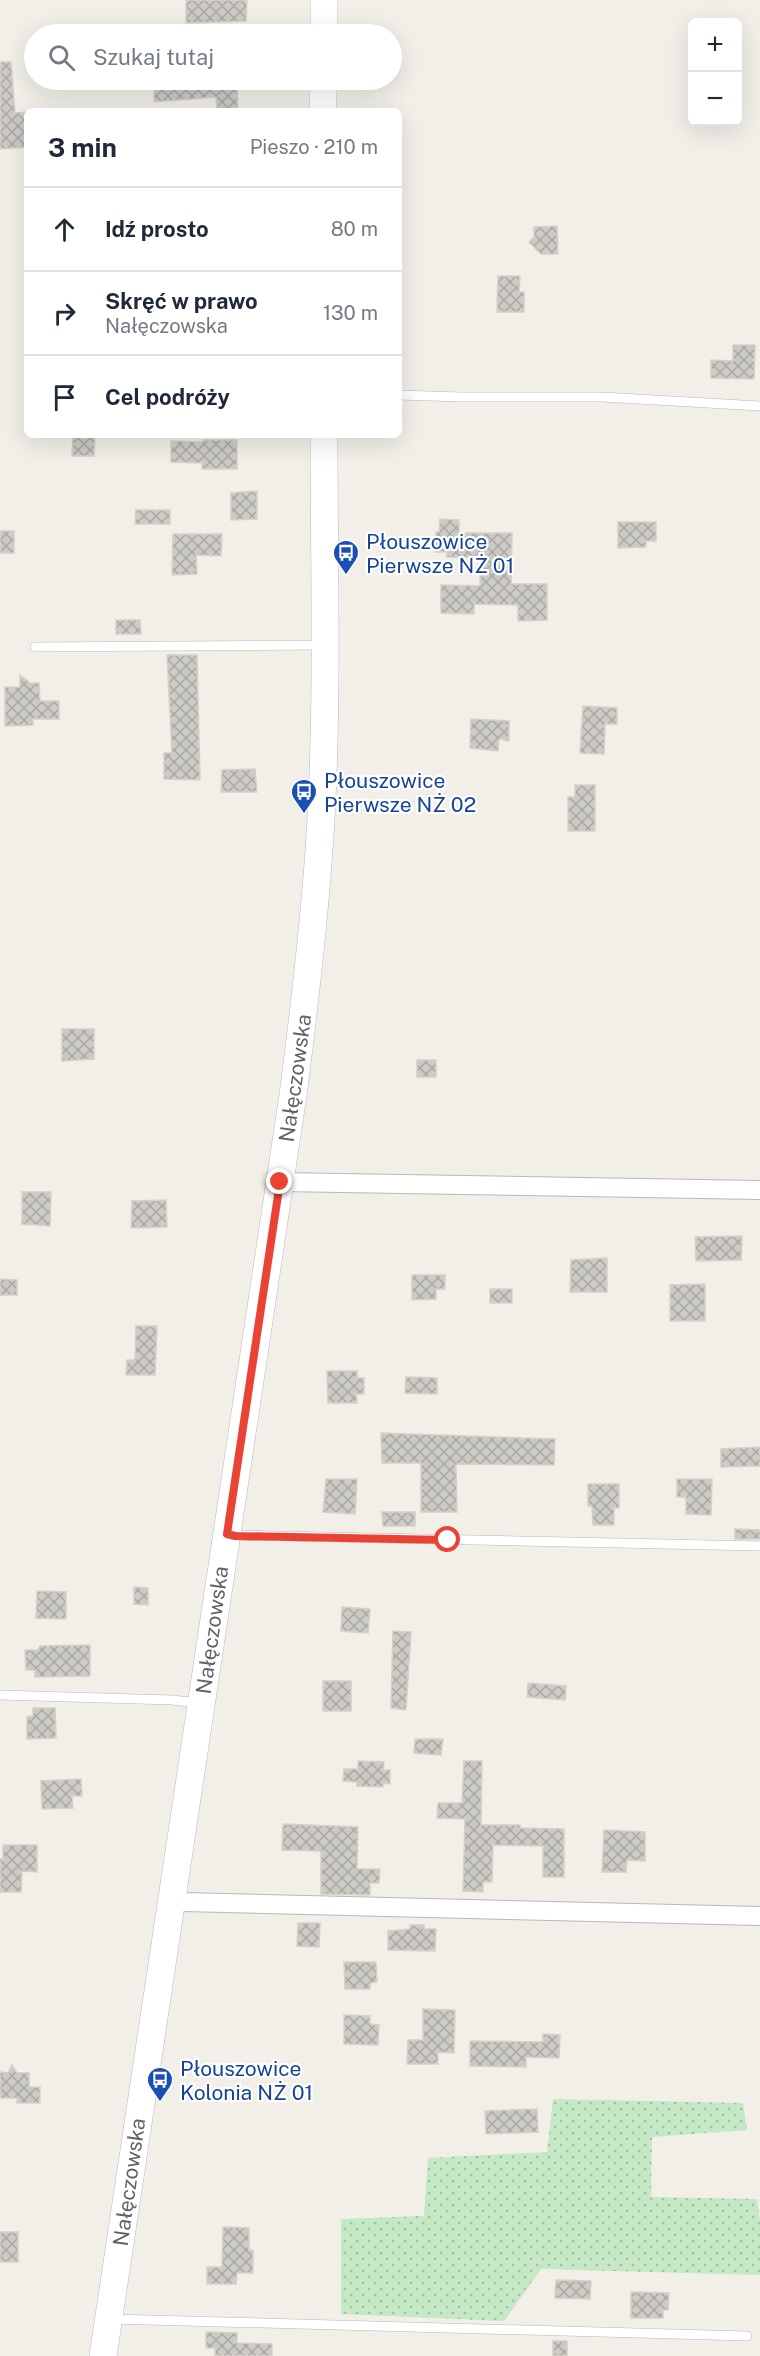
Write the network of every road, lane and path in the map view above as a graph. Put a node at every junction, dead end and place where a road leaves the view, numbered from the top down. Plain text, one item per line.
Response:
1 (324, 0) edge
2 (324, 24) edge
3 (323, 90) edge
4 (323, 108) edge
5 (402, 395) edge
6 (760, 406) edge
7 (324, 438) edge
8 (324, 645) junction
9 (35, 647) dead end
10 (280, 1182) junction
11 (760, 1190) edge
12 (227, 1534) junction
13 (760, 1545) edge
14 (0, 1695) edge
15 (201, 1703) junction
16 (172, 1899) junction
17 (760, 1916) edge
18 (109, 2318) junction
19 (747, 2336) dead end
20 (103, 2356) edge

1 - 2 main road
3 - 4 main road
5 - 6 lane
7 - 8 main road, Nałęczowska
8 - 9 lane
8 - 10 main road, Nałęczowska
10 - 11 street
10 - 12 main road, Nałęczowska
12 - 13 lane
12 - 15 main road, Nałęczowska
14 - 15 lane
15 - 16 main road, Nałęczowska
16 - 17 street
16 - 18 main road, Nałęczowska
18 - 19 lane
18 - 20 main road, Nałęczowska

